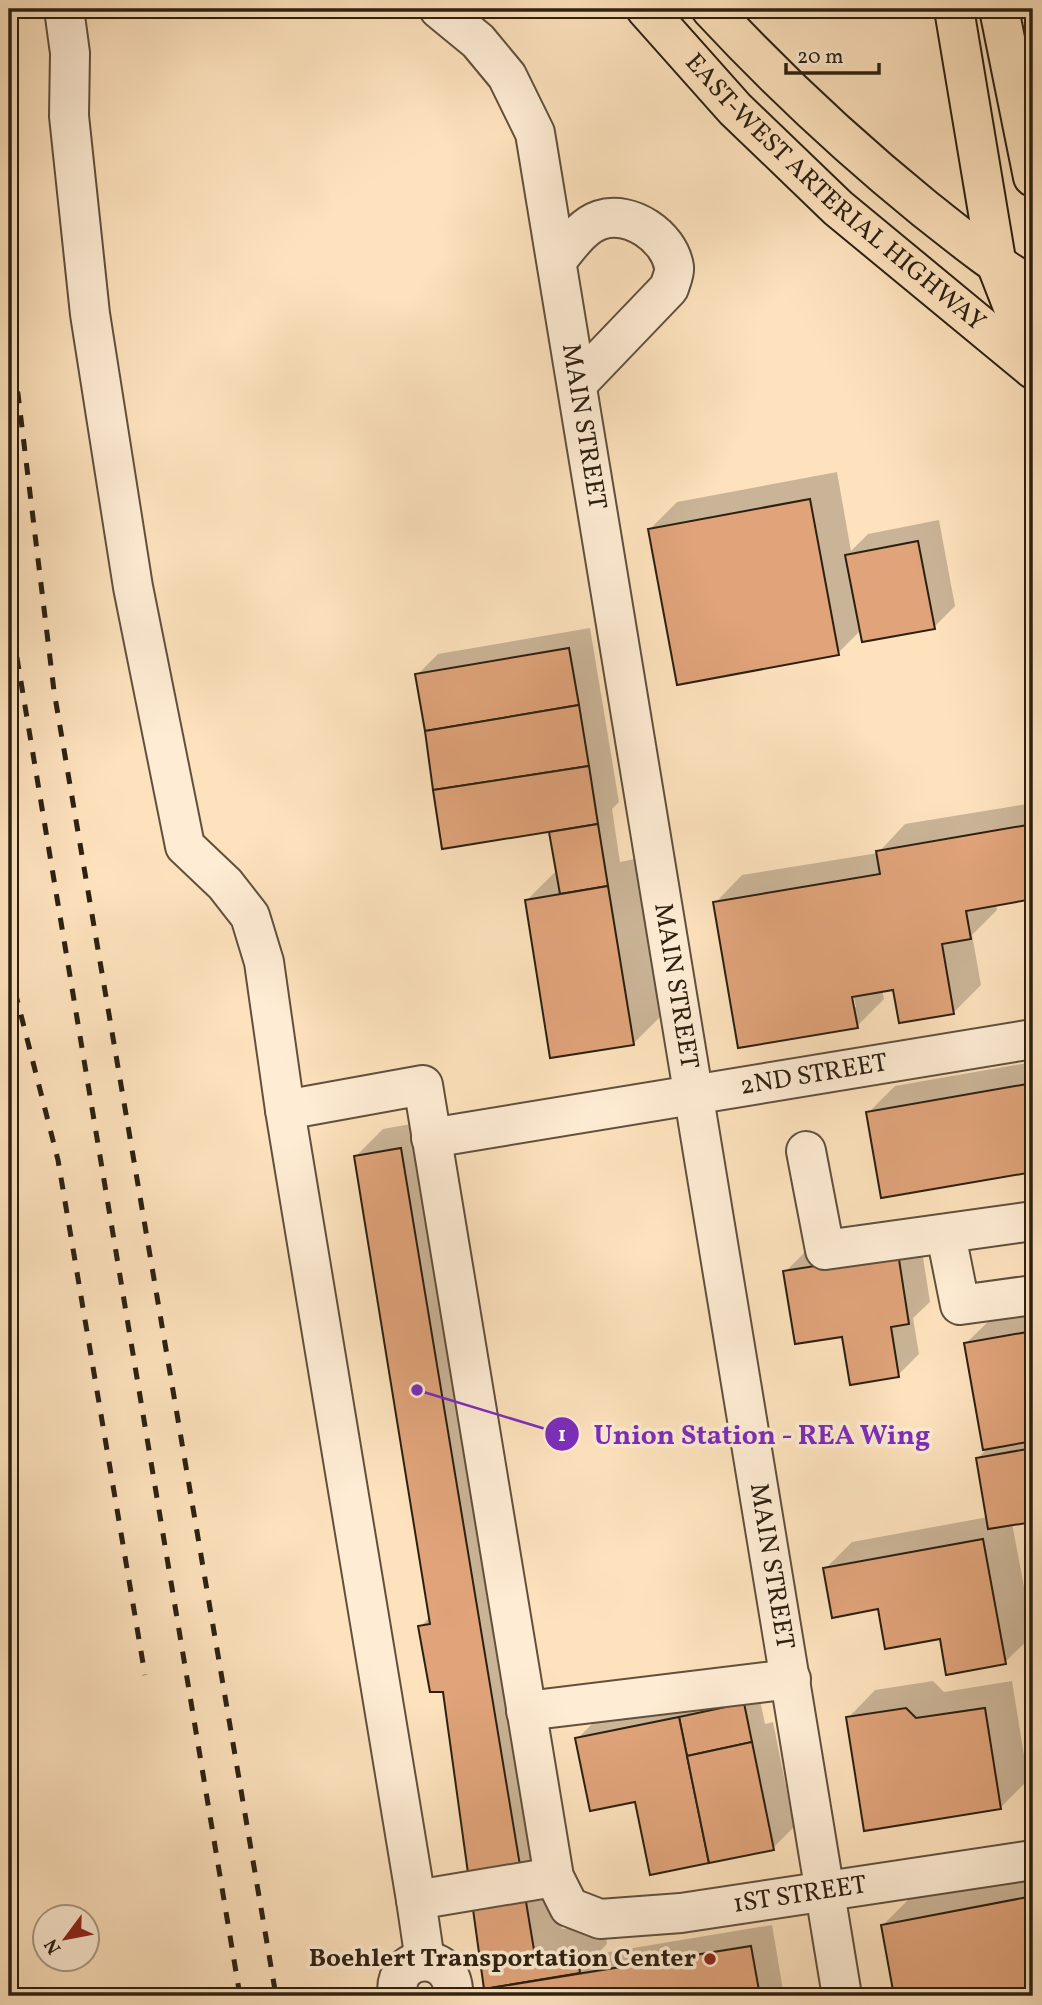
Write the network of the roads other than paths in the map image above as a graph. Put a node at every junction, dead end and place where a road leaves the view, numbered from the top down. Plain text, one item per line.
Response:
1 (64, 9) edge
2 (439, 9) edge
3 (646, 9) edge
4 (711, 9) edge
5 (954, 9) edge
6 (999, 9) edge
7 (1033, 177) edge
8 (556, 260) junction
9 (997, 266) junction
10 (1033, 287) edge
11 (1033, 359) edge
12 (1033, 369) edge
13 (577, 384) junction
14 (1033, 1039) edge
15 (694, 1094) junction
16 (285, 1110) junction
17 (431, 1138) junction
18 (806, 1151) dead end
19 (1033, 1221) edge
20 (946, 1235) junction
21 (1033, 1295) edge
22 (791, 1679) junction
23 (526, 1711) junction
24 (1033, 1860) edge
25 (561, 1892) junction
26 (826, 1893) junction
27 (416, 1900) junction
28 (425, 1961) junction
29 (398, 1996) edge
30 (453, 1996) edge
31 (842, 1996) edge

1 - 16 street
2 - 8 street, MAIN STREET
3 - 12 main road, EAST-WEST ARTERIAL HIGHWAY
4 - 9 main road, EAST-WEST ARTERIAL HIGHWAY
5 - 9 main road
6 - 7 main road
8 - 13 street, MAIN STREET
8 - 13 street
9 - 10 main road, EAST-WEST ARTERIAL HIGHWAY
9 - 11 main road
13 - 15 street, MAIN STREET
14 - 15 street, 2ND STREET
15 - 17 street, 2ND STREET
15 - 22 street, MAIN STREET
16 - 17 street
16 - 27 street
17 - 23 street
18 - 20 street
19 - 20 street
20 - 21 street
22 - 23 street
22 - 26 street, MAIN STREET
23 - 25 street
24 - 26 street, 1ST STREET
25 - 26 street, 1ST STREET
25 - 27 street
26 - 31 street, MAIN STREET
27 - 28 street
28 - 29 street
28 - 30 street

